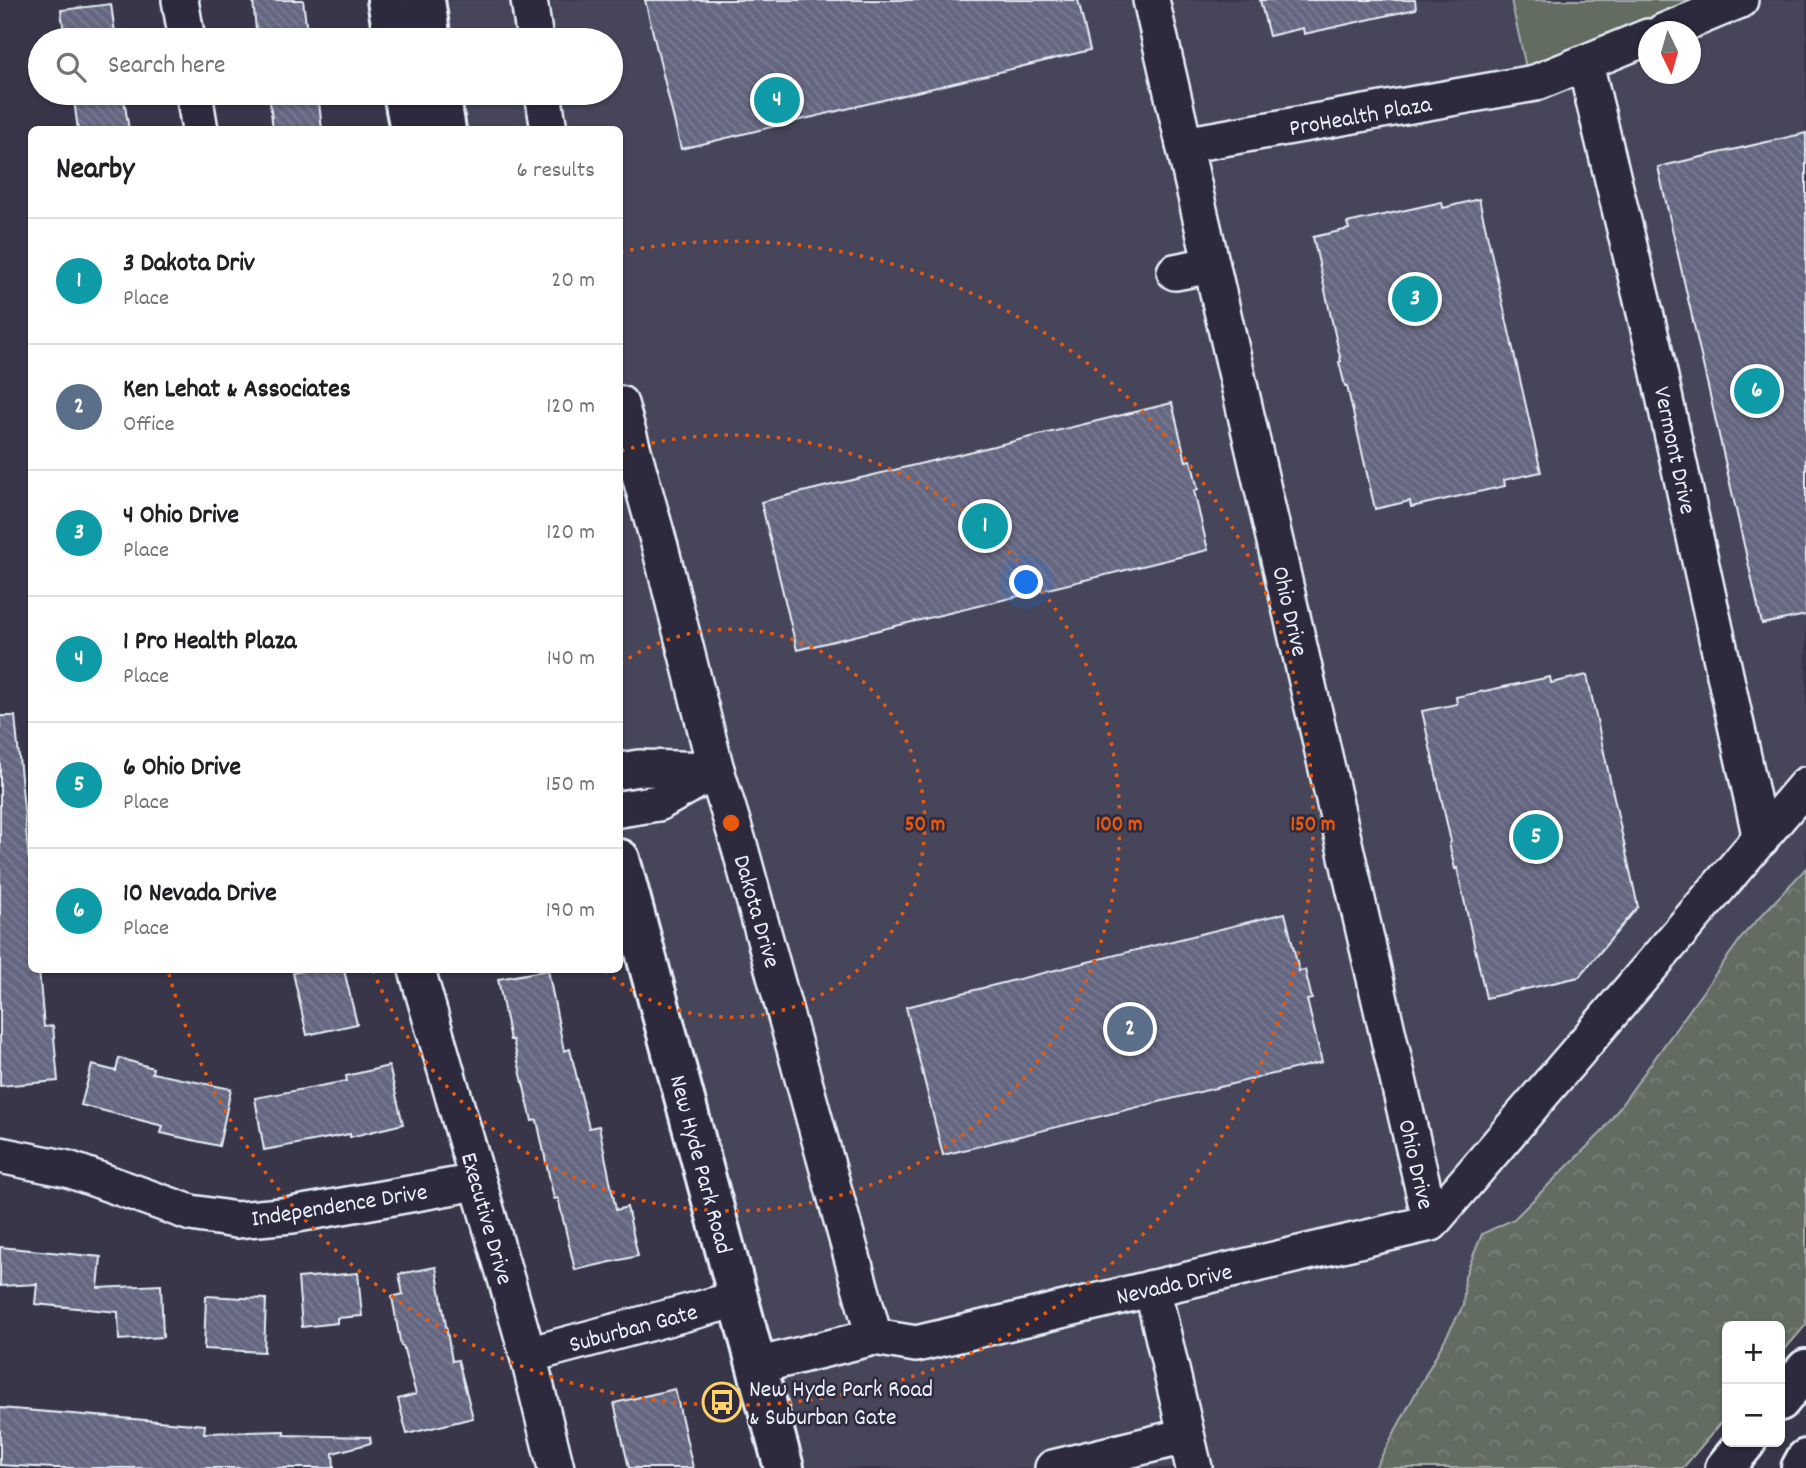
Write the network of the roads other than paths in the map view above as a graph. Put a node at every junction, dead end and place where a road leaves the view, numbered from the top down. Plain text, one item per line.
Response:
1 (180, 0) edge
2 (387, 0) edge
3 (425, 0) edge
4 (529, 0) edge
5 (1151, 0) edge
6 (1740, 0) edge
7 (1689, 21) edge
8 (185, 28) edge
9 (392, 28) edge
10 (429, 28) edge
11 (533, 28) edge
12 (1638, 41) edge
13 (1585, 63) junction
14 (196, 105) edge
15 (405, 105) edge
16 (442, 105) edge
17 (545, 105) edge
18 (199, 126) edge
19 (409, 126) edge
20 (445, 126) edge
21 (548, 126) edge
22 (1184, 145) junction
23 (1211, 265) junction
24 (1175, 272) dead end
25 (623, 415) edge
26 (623, 771) edge
27 (716, 771) junction
28 (1806, 785) edge
29 (623, 809) edge
30 (1761, 839) junction
31 (623, 870) edge
32 (418, 973) edge
33 (0, 1155) edge
34 (477, 1182) junction
35 (1431, 1223) junction
36 (1152, 1288) junction
37 (738, 1299) junction
38 (874, 1337) junction
39 (528, 1355) junction
40 (756, 1366) junction
41 (1806, 1369) edge
42 (1785, 1395) edge
43 (1742, 1447) edge
44 (1190, 1452) edge
45 (1806, 1459) edge
46 (556, 1468) edge
47 (783, 1468) edge
48 (1053, 1468) edge
49 (1725, 1468) edge
50 (1801, 1468) edge

1 - 8 street
2 - 9 main road
3 - 10 main road
4 - 11 street
5 - 22 street, Ohio Drive
6 - 7 street
12 - 13 street, ProHealth Plaza
13 - 22 street, ProHealth Plaza
13 - 30 street, Vermont Drive
14 - 18 street
15 - 19 main road
16 - 20 main road
17 - 21 street
22 - 23 street, Ohio Drive
23 - 24 street
23 - 35 street, Ohio Drive
25 - 27 street, Dakota Drive
26 - 27 street
27 - 29 street
27 - 38 street, Dakota Drive
28 - 30 street
30 - 35 street
31 - 37 main road, New Hyde Park Road
32 - 34 street, Executive Drive
33 - 34 street, Independence Drive
34 - 39 street, Executive Drive
35 - 36 street, Nevada Drive
36 - 38 street, Nevada Drive
36 - 44 street
37 - 39 street, Suburban Gate
37 - 40 main road, New Hyde Park Road
38 - 40 street
39 - 46 street, Executive Drive
40 - 47 main road, New Hyde Park Road
41 - 42 main road
43 - 49 main road
44 - 48 street
45 - 50 main road

